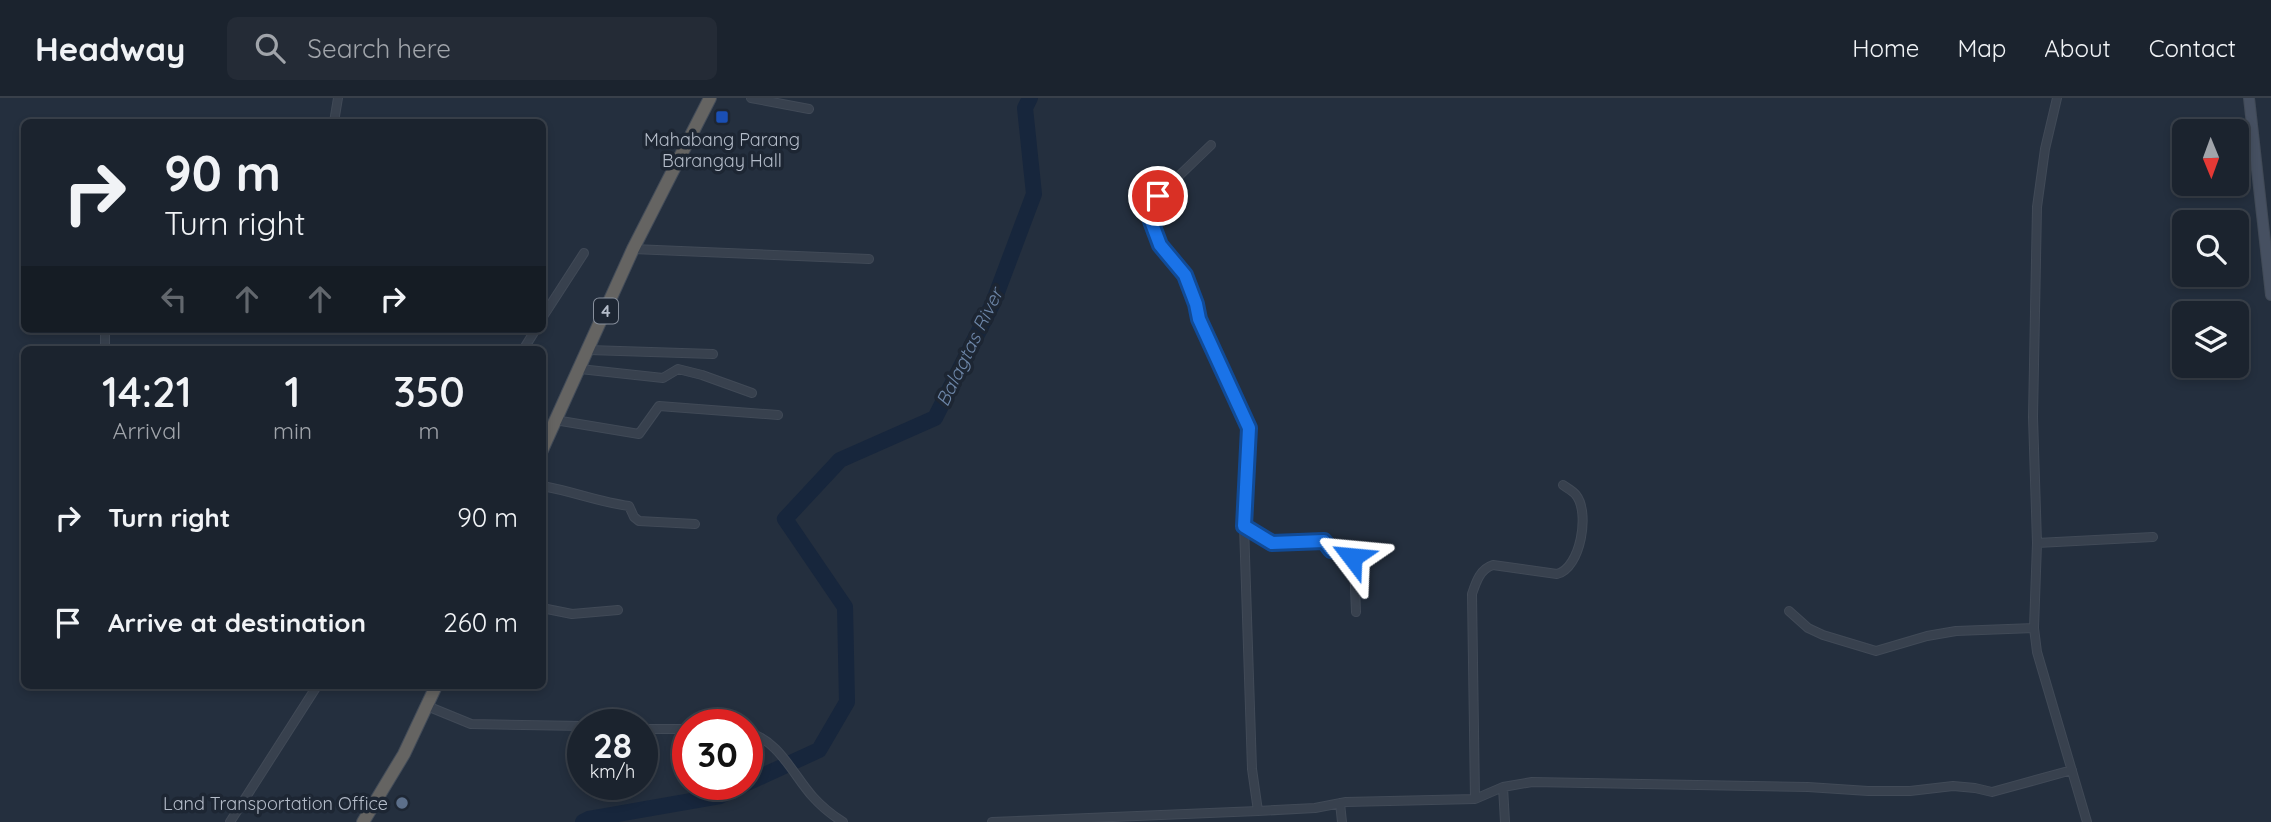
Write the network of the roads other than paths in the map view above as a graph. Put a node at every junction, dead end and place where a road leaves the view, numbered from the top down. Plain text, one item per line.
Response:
1 (338, 98) edge
2 (710, 98) edge
3 (751, 98) edge
4 (2057, 98) edge
5 (2249, 98) edge
6 (809, 109) dead end
7 (334, 119) edge
8 (1211, 145) dead end
9 (633, 249) junction
10 (584, 253) dead end
11 (869, 259) dead end
12 (2271, 295) edge
13 (546, 312) edge
14 (589, 351) junction
15 (713, 354) dead end
16 (580, 369) junction
17 (752, 393) dead end
18 (778, 415) dead end
19 (555, 420) junction
20 (546, 440) edge
21 (1563, 485) dead end
22 (546, 487) edge
23 (695, 524) dead end
24 (1244, 526) junction
25 (2153, 537) dead end
26 (2037, 543) junction
27 (546, 609) edge
28 (618, 610) dead end
29 (1789, 611) dead end
30 (1356, 612) dead end
31 (2034, 628) junction
32 (315, 689) edge
33 (435, 689) edge
34 (427, 706) junction
35 (567, 726) edge
36 (763, 740) edge
37 (2072, 770) junction
38 (1503, 787) junction
39 (1475, 799) junction
40 (1340, 803) junction
41 (1258, 811) junction
42 (1055, 821) edge
43 (230, 822) edge
44 (363, 822) edge
45 (843, 822) edge
46 (992, 822) edge
47 (1342, 822) edge
48 (1505, 822) edge
49 (2087, 822) edge

1 - 7 street
2 - 9 highway, 4
3 - 6 street
4 - 26 street
5 - 12 main road
8 - 24 street
9 - 11 street
9 - 14 highway, 4
10 - 13 street
14 - 15 street
14 - 16 highway, 4
16 - 17 street
16 - 19 highway, 4
18 - 19 street
19 - 20 highway, 4
21 - 39 street
22 - 23 street
24 - 30 street
24 - 41 street
25 - 26 street
26 - 31 street
27 - 28 street
29 - 31 street
31 - 37 street
32 - 43 street
33 - 34 highway
34 - 35 street
34 - 44 highway
36 - 45 street
37 - 38 street
37 - 49 street
38 - 39 street
38 - 48 street
39 - 40 street
40 - 41 street
40 - 47 street
41 - 42 street
42 - 46 street

